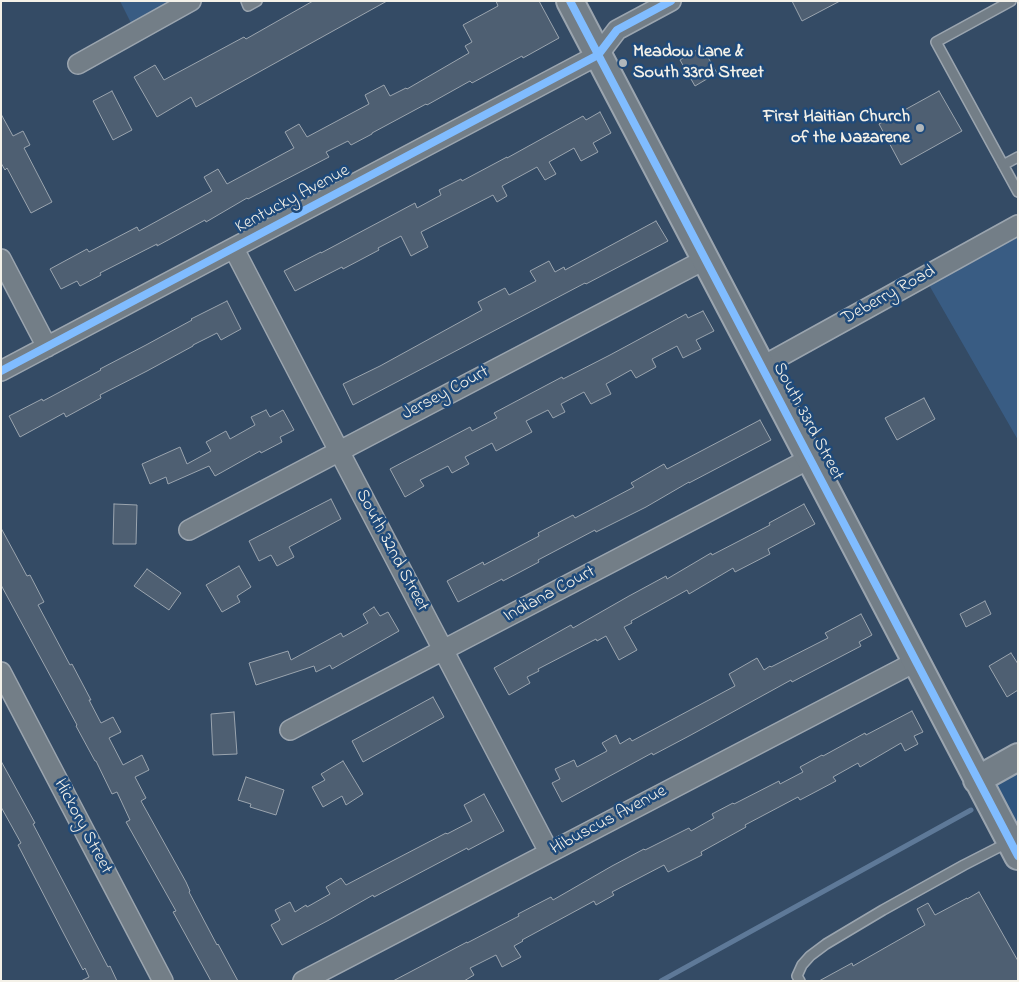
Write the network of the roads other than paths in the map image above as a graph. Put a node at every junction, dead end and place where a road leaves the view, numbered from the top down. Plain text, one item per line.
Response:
1 (191, 1) edge
2 (246, 1) edge
3 (257, 1) edge
4 (570, 1) edge
5 (671, 1) edge
6 (1011, 1) edge
7 (598, 55) junction
8 (78, 64) dead end
9 (1018, 157) edge
10 (1003, 165) junction
11 (1018, 192) edge
12 (1018, 225) edge
13 (234, 249) junction
14 (1, 259) edge
15 (704, 260) junction
16 (47, 347) junction
17 (761, 367) junction
18 (1, 371) edge
19 (339, 451) junction
20 (809, 459) junction
21 (189, 530) dead end
22 (443, 650) junction
23 (915, 662) junction
24 (1, 672) edge
25 (290, 730) dead end
26 (1018, 757) edge
27 (977, 780) junction
28 (1014, 849) edge
29 (549, 852) junction
30 (162, 981) edge
31 (303, 981) edge
32 (800, 981) edge

1 - 8 street
2 - 3 lane
4 - 7 street, South 33rd Street
5 - 7 street
6 - 10 lane
7 - 13 street, Kentucky Avenue
7 - 15 street, South 33rd Street
9 - 10 lane
10 - 11 lane
12 - 17 street, Deberry Road
13 - 16 street, Kentucky Avenue
13 - 19 street, South 32nd Street
14 - 16 street
15 - 17 street, South 33rd Street
15 - 19 street, Jersey Court
16 - 18 street, Kentucky Avenue
17 - 20 street, South 33rd Street
19 - 21 street, Jersey Court
19 - 22 street, South 32nd Street
20 - 22 street, Indiana Court
20 - 23 street, South 33rd Street
22 - 25 street, Indiana Court
22 - 29 street, South 32nd Street
23 - 27 street, South 33rd Street
23 - 29 street, Hibuscus Avenue
24 - 30 street, Hickory Street
26 - 27 street
27 - 28 street, South 33rd Street
28 - 32 lane
29 - 31 street, Hibuscus Avenue

